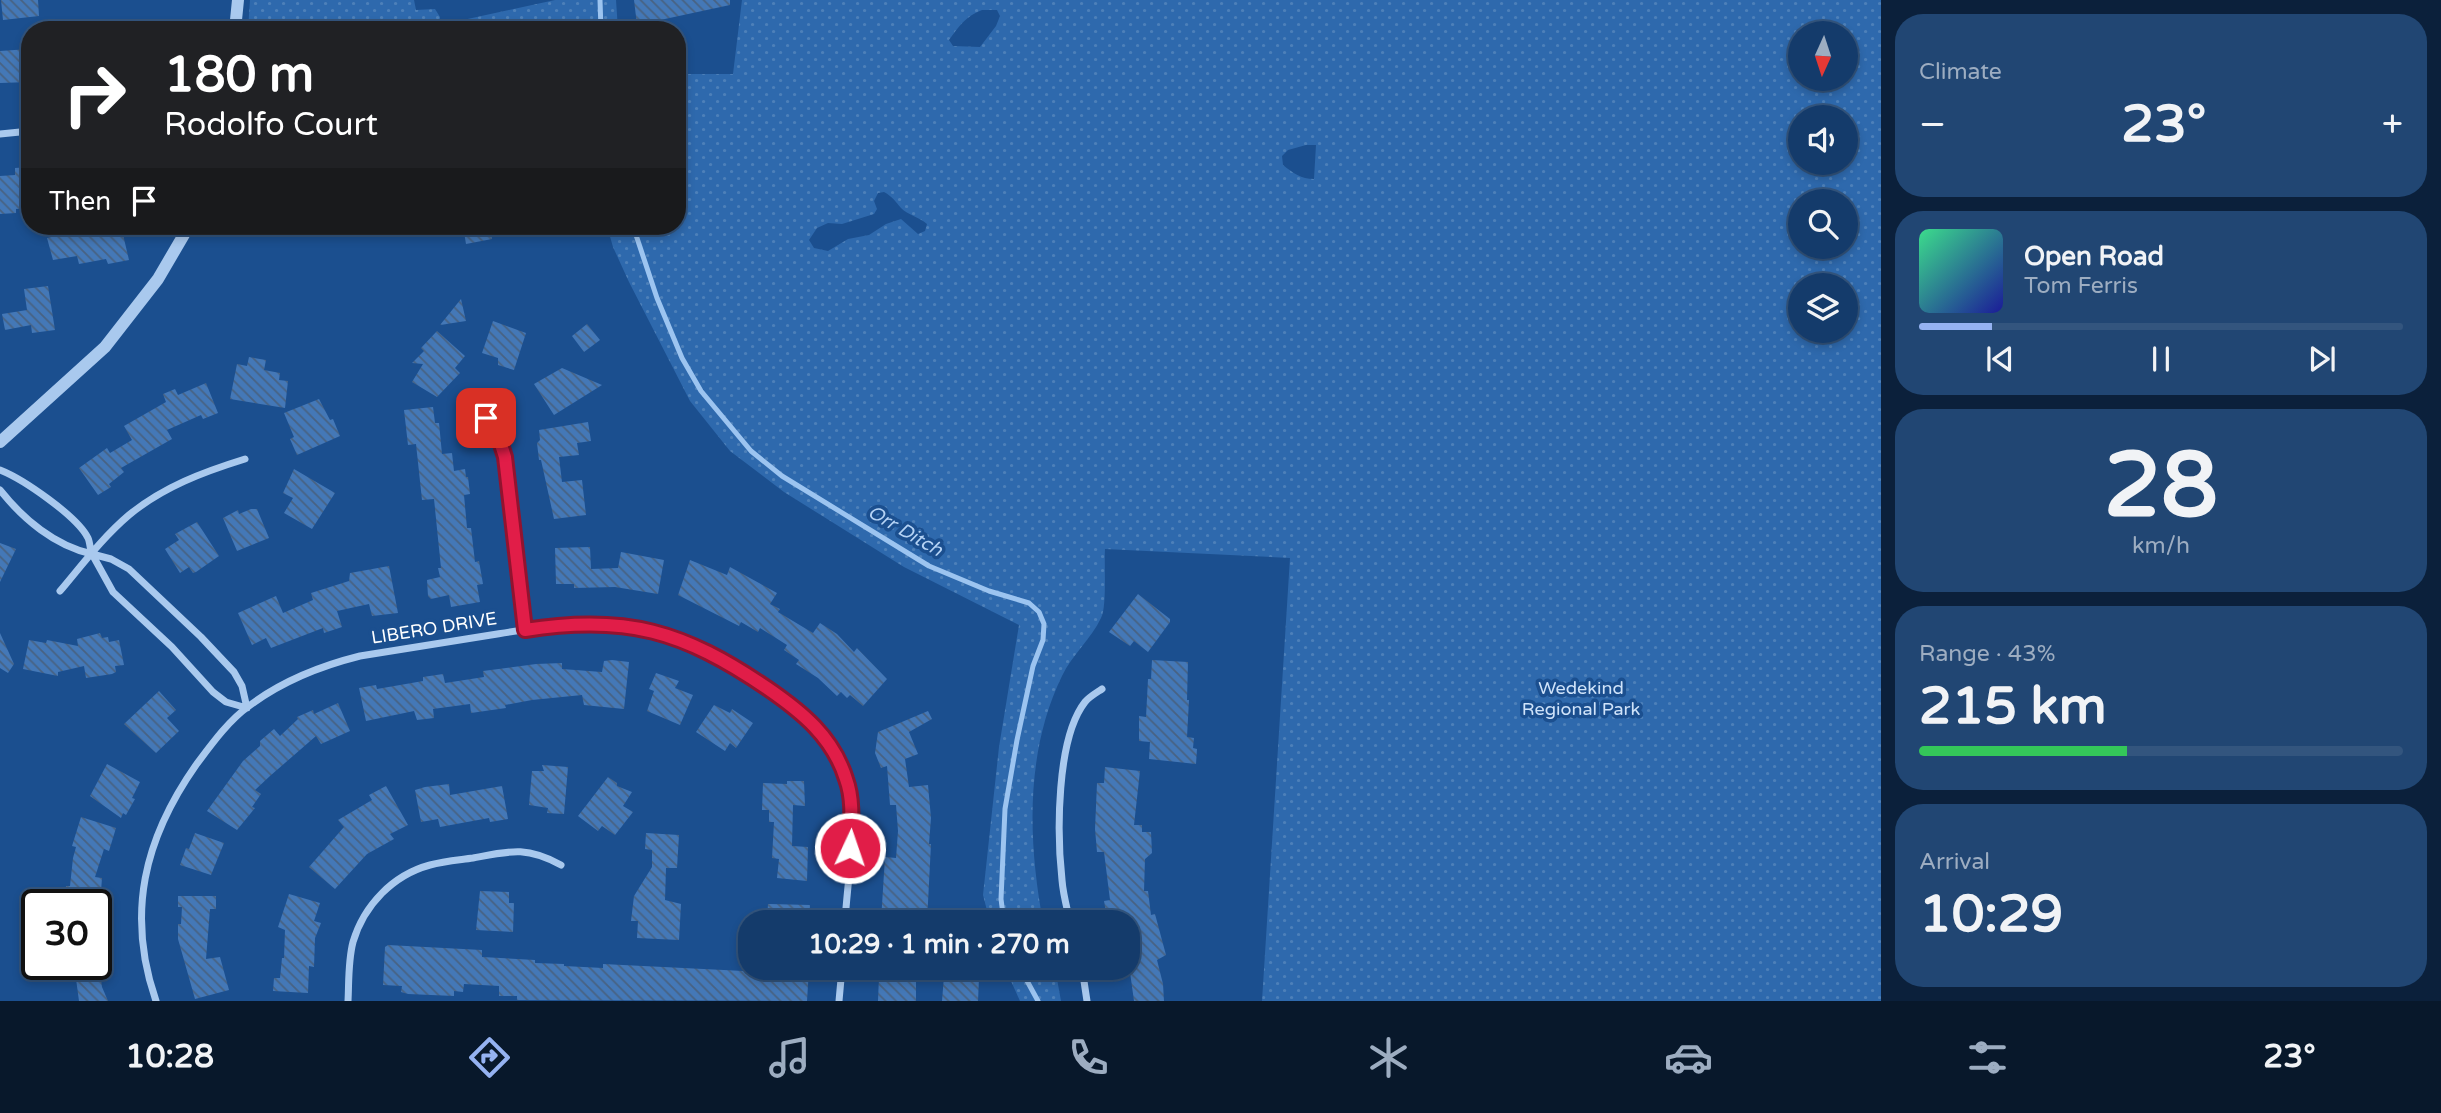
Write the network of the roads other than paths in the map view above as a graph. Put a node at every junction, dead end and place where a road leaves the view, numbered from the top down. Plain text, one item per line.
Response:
1 (238, 0) edge
2 (236, 21) edge
3 (21, 132) edge
4 (0, 134) edge
5 (184, 235) edge
6 (486, 418) dead end
7 (0, 442) edge
8 (245, 459) dead end
9 (0, 470) edge
10 (0, 490) edge
11 (92, 554) junction
12 (60, 591) dead end
13 (525, 630) junction
14 (1102, 689) dead end
15 (247, 708) junction
16 (561, 865) dead end
17 (846, 910) edge
18 (1067, 910) edge
19 (841, 980) edge
20 (1084, 980) edge
21 (156, 1001) edge
22 (348, 1001) edge
23 (839, 1001) edge
24 (1087, 1001) edge

1 - 2 street
3 - 4 street
5 - 7 street
6 - 13 street
8 - 11 street
9 - 11 street
10 - 11 street
11 - 12 street
11 - 15 street
11 - 15 street
13 - 15 street, LIBERO DRIVE
13 - 17 street, LIBERO DRIVE
14 - 18 street
15 - 21 street, LIBERO DRIVE
16 - 22 street
19 - 23 street
20 - 24 street

